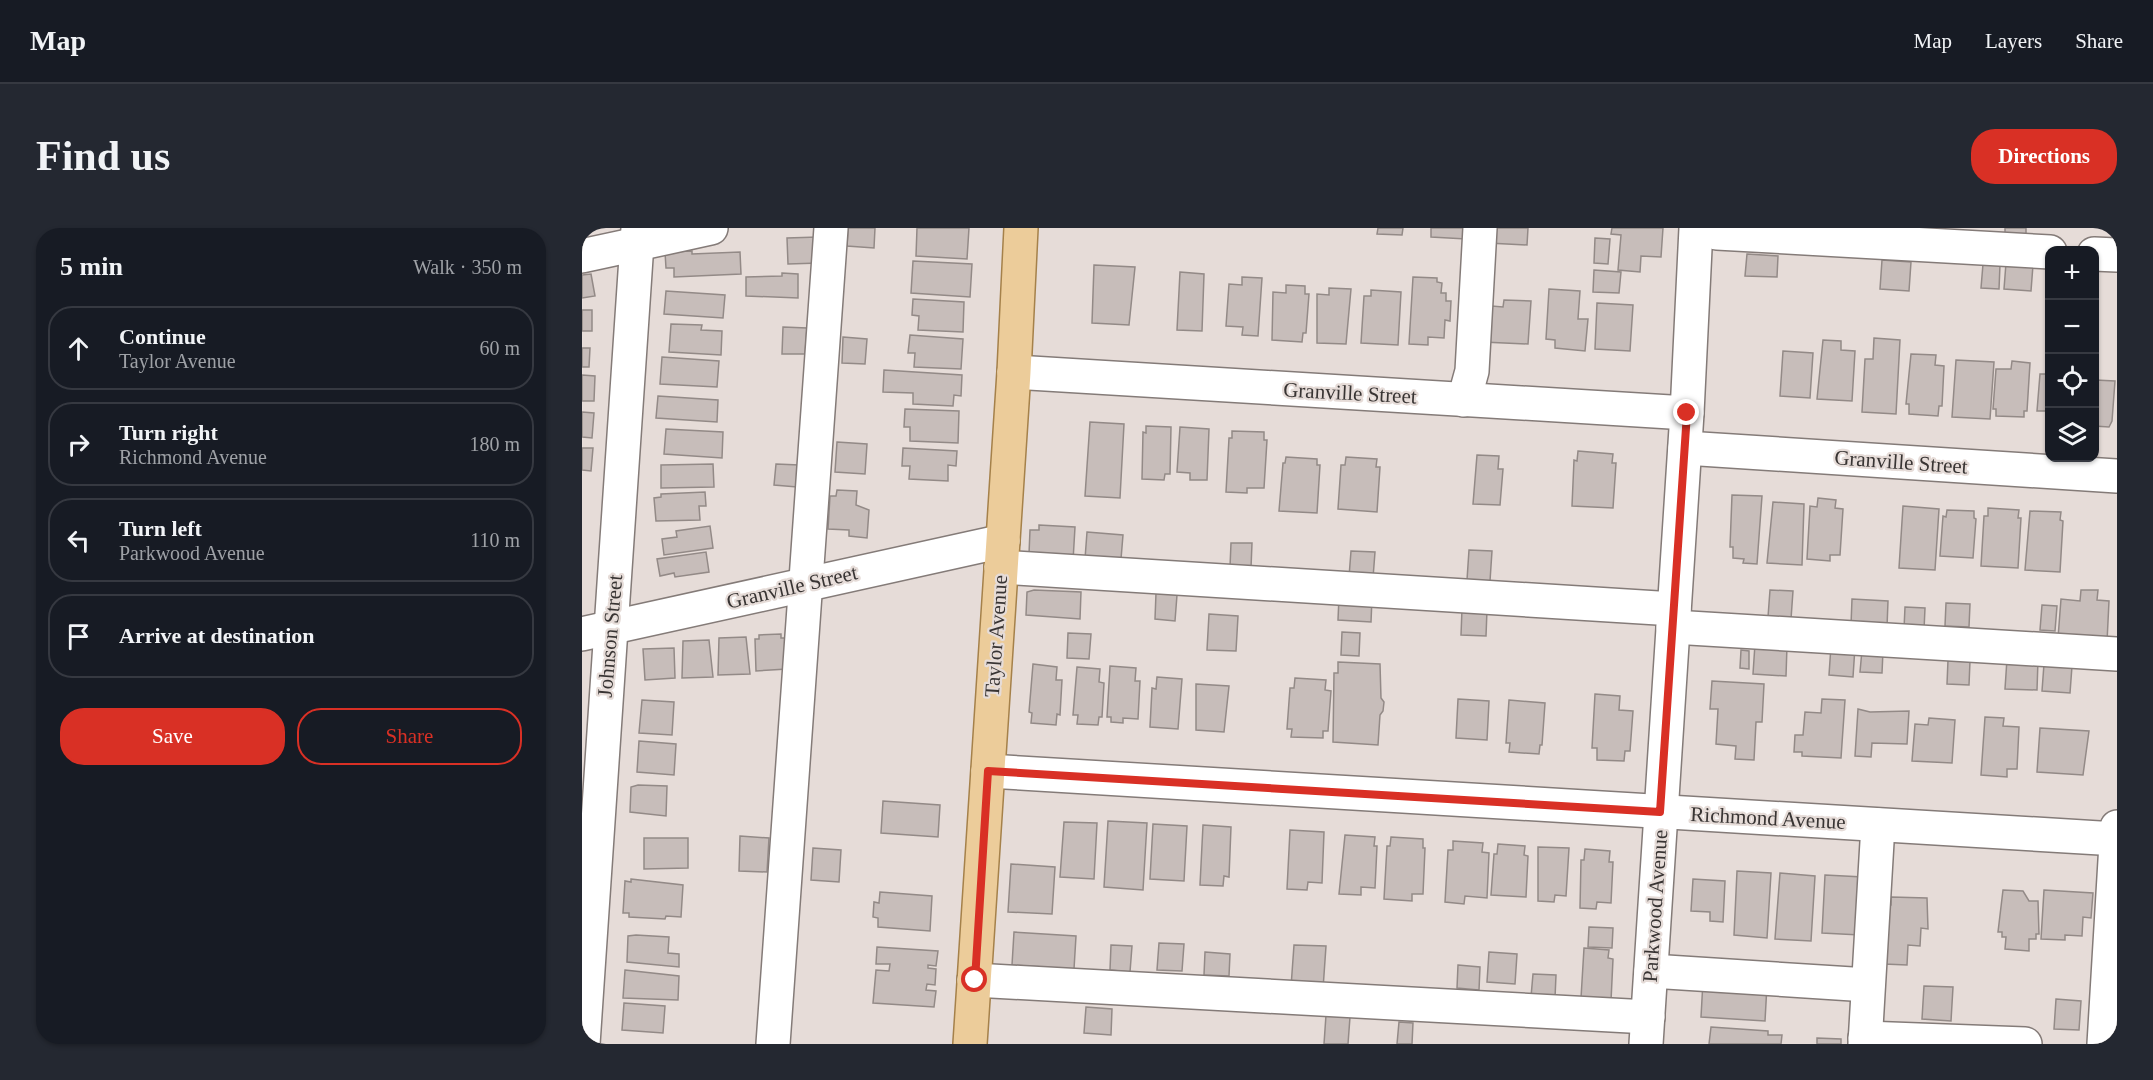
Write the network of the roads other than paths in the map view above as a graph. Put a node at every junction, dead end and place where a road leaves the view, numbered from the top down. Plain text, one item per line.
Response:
1 (711, 228) edge
2 (831, 228) edge
3 (1021, 228) edge
4 (1480, 228) edge
5 (1696, 228) edge
6 (1710, 228) edge
7 (638, 236) edge
8 (2045, 252) edge
9 (2099, 254) edge
10 (2117, 255) edge
11 (582, 256) edge
12 (1014, 372) junction
13 (1464, 400) junction
14 (1687, 413) junction
15 (1685, 448) junction
16 (2117, 476) edge
17 (1002, 554) junction
18 (806, 584) junction
19 (1674, 618) junction
20 (597, 631) edge
21 (2117, 654) edge
22 (988, 771) junction
23 (1660, 812) junction
24 (1878, 825) junction
25 (2117, 835) edge
26 (1651, 971) junction
27 (975, 980) junction
28 (1868, 986) junction
29 (1647, 1031) edge
30 (1865, 1041) edge
31 (584, 1044) edge
32 (773, 1044) edge
33 (970, 1044) edge
34 (2025, 1044) edge
35 (2104, 1044) edge

1 - 7 street
2 - 18 street
3 - 12 main road, Taylor Avenue
4 - 13 street
5 - 14 street, Parkwood Avenue
6 - 8 street
7 - 11 street
7 - 20 street, Johnson Street
9 - 10 street
12 - 13 street, Granville Street
12 - 17 main road, Taylor Avenue
13 - 14 street, Granville Street
14 - 15 street, Parkwood Avenue
15 - 16 street, Granville Street
15 - 19 street, Parkwood Avenue
17 - 18 street, Granville Street
17 - 19 street, Granville Street
17 - 22 main road, Taylor Avenue
18 - 20 street, Granville Street
18 - 32 street
19 - 21 street, Granville Street
19 - 23 street, Parkwood Avenue
20 - 31 street, Johnson Street
22 - 23 street, Richmond Avenue
22 - 27 main road, Taylor Avenue
23 - 24 street, Richmond Avenue
23 - 26 street, Parkwood Avenue
24 - 25 street, Richmond Avenue
24 - 28 street
25 - 35 street
26 - 28 street
26 - 29 street, Parkwood Avenue
27 - 29 street
27 - 33 main road, Taylor Avenue
28 - 30 street
30 - 34 street

